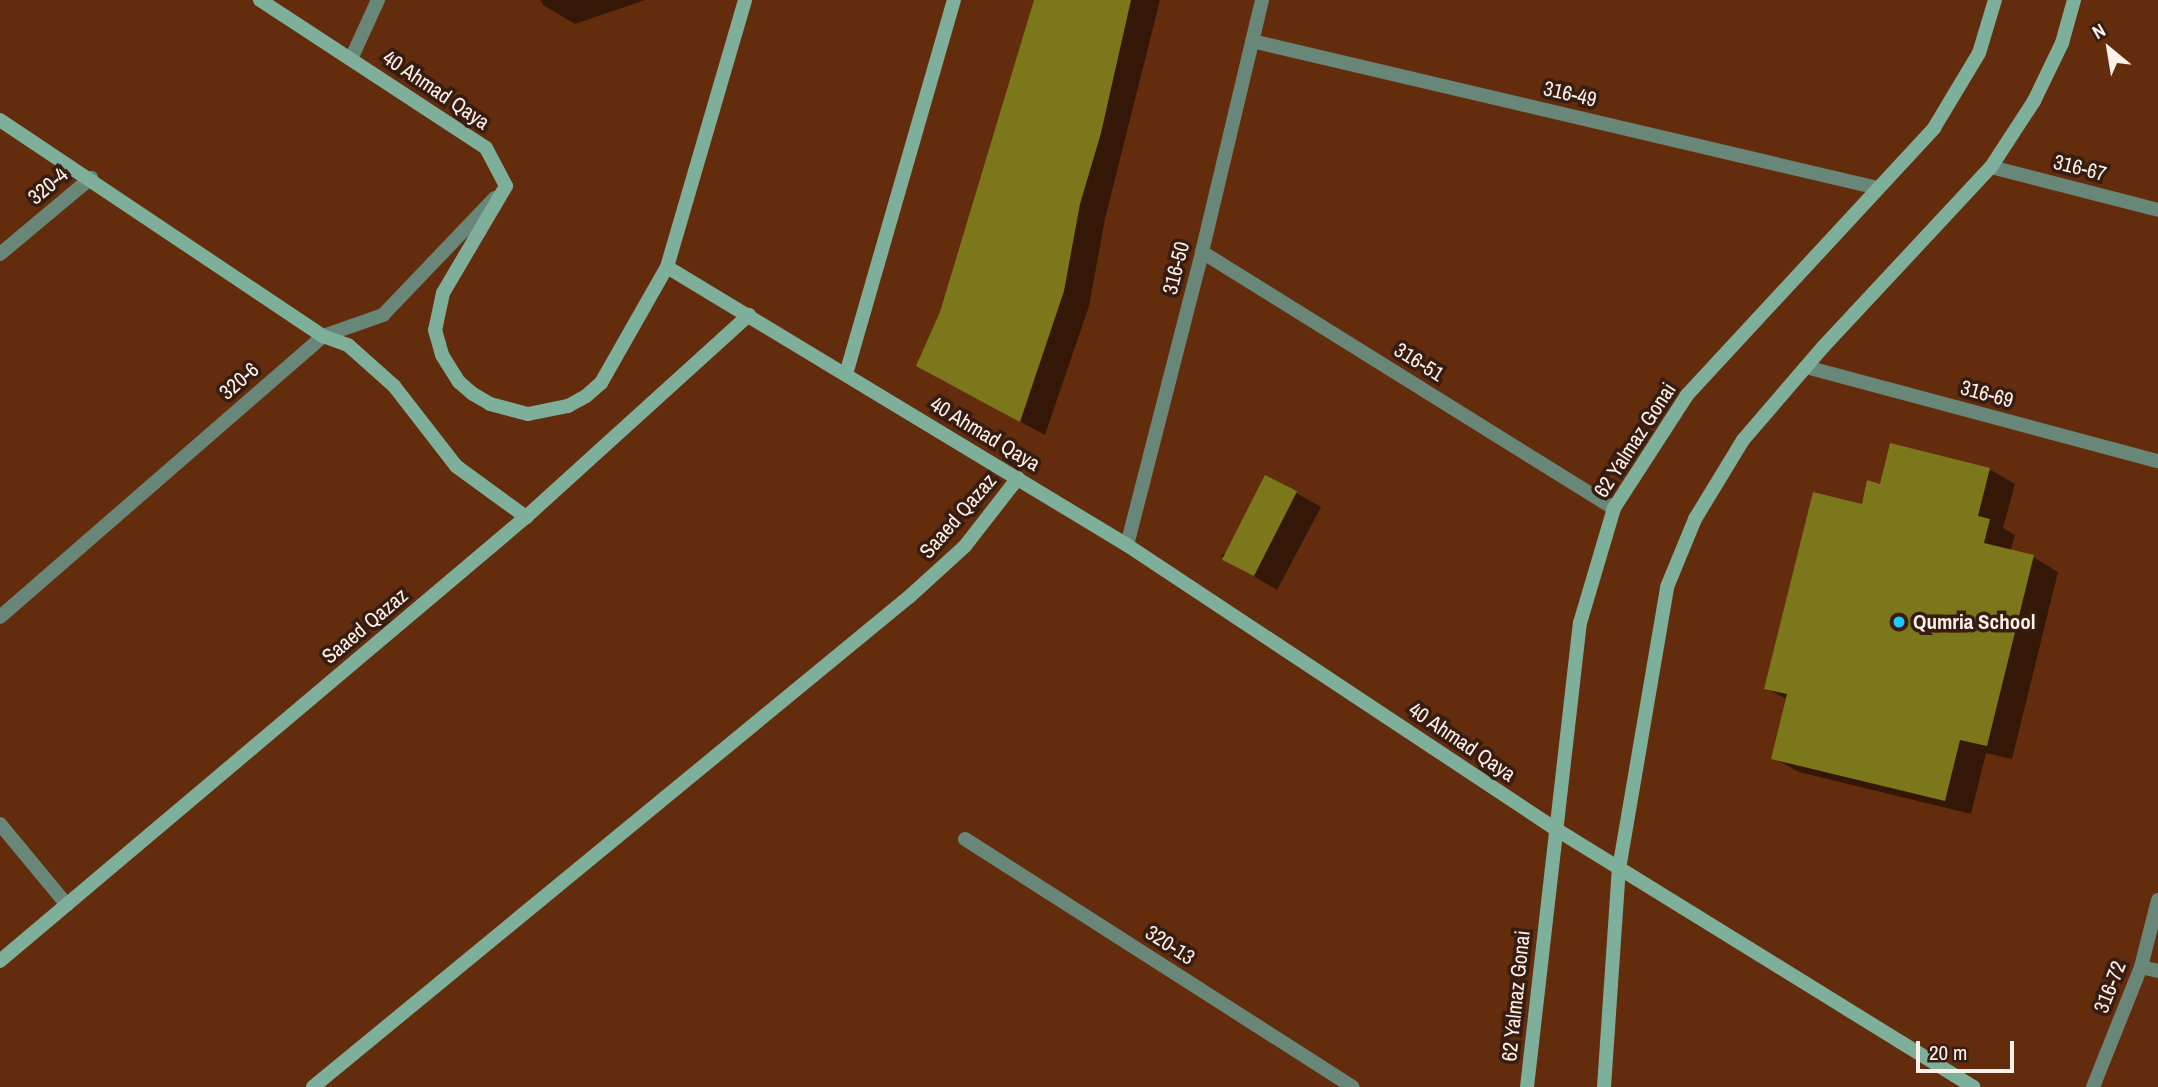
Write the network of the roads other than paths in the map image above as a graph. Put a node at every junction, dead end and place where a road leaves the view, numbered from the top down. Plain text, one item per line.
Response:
1 (260, 0) edge
2 (378, 0) edge
3 (745, 0) edge
4 (954, 0) edge
5 (1262, 0) edge
6 (1995, 0) edge
7 (2074, 0) edge
8 (1252, 41) junction
9 (351, 58) junction
10 (0, 120) edge
11 (1991, 167) junction
12 (91, 178) junction
13 (506, 186) junction
14 (1878, 188) junction
15 (2158, 210) edge
16 (1202, 252) junction
17 (0, 254) edge
18 (667, 267) junction
19 (749, 315) junction
20 (323, 336) junction
21 (1806, 367) junction
22 (846, 374) junction
23 (2158, 461) edge
24 (1017, 478) junction
25 (1614, 508) junction
26 (526, 517) junction
27 (1127, 545) junction
28 (0, 617) edge
29 (0, 824) edge
30 (1554, 828) junction
31 (965, 839) dead end
32 (1619, 869) junction
33 (2158, 900) edge
34 (67, 905) junction
35 (0, 961) edge
36 (2141, 967) junction
37 (2158, 971) edge
38 (313, 1087) edge
39 (1353, 1087) edge
40 (1527, 1087) edge
41 (1604, 1087) edge
42 (1972, 1087) edge
43 (2094, 1087) edge

1 - 9 street, 40 Ahmad Qaya
2 - 9 street
3 - 18 street
4 - 22 street
5 - 8 street, 316-50
6 - 14 street, 62 Yalmaz Gonai
7 - 11 street
8 - 14 street, 316-49
8 - 16 street, 316-50
9 - 13 street, 40 Ahmad Qaya
10 - 12 street
11 - 15 street, 316-67
11 - 21 street
12 - 17 street, 320-4
12 - 20 street
13 - 18 street
13 - 20 street, 320-6
14 - 25 street, 62 Yalmaz Gonai
16 - 25 street, 316-51
16 - 27 street, 316-50
18 - 19 street, 40 Ahmad Qaya
19 - 22 street, 40 Ahmad Qaya
19 - 26 street, Saaed Qazaz
20 - 26 street
20 - 28 street, 320-6
21 - 23 street, 316-69
21 - 32 street
22 - 24 street, 40 Ahmad Qaya
24 - 27 street, 40 Ahmad Qaya
24 - 38 street, Saaed Qazaz
25 - 30 street, 62 Yalmaz Gonai
26 - 34 street, Saaed Qazaz
27 - 30 street, 40 Ahmad Qaya
29 - 34 street
30 - 32 street, 40 Ahmad Qaya
30 - 40 street, 62 Yalmaz Gonai
31 - 39 street, 320-13
32 - 41 street
32 - 42 street, 40 Ahmad Qaya
33 - 36 street, 316-72
34 - 35 street, Saaed Qazaz
36 - 37 street
36 - 43 street, 316-72

